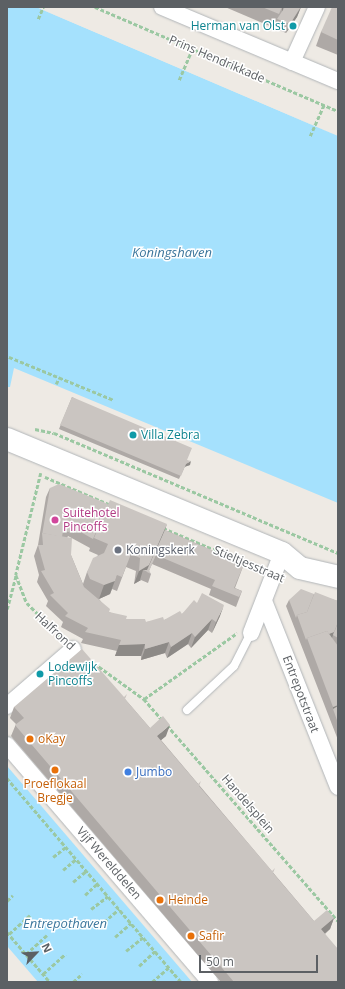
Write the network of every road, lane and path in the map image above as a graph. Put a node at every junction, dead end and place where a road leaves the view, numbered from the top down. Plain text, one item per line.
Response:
1 (43, 7) edge
2 (96, 7) edge
3 (316, 7) edge
4 (171, 9) edge
5 (38, 19) dead end
6 (192, 49) junction
7 (292, 62) junction
8 (179, 80) dead end
9 (338, 82) edge
10 (324, 105) junction
11 (338, 111) edge
12 (310, 136) dead end
13 (9, 357) dead end
14 (59, 378) junction
15 (56, 384) dead end
16 (114, 400) dead end
17 (7, 439) edge
18 (40, 467) junction
19 (115, 507) edge
20 (159, 526) edge
21 (282, 553) junction
22 (338, 554) edge
23 (338, 570) edge
24 (275, 574) junction
25 (16, 575) junction
26 (338, 577) edge
27 (264, 601) junction
28 (7, 609) edge
29 (251, 632) junction
30 (73, 649) junction
31 (144, 699) junction
32 (7, 706) edge
33 (187, 710) dead end
34 (7, 744) edge
35 (7, 778) edge
36 (338, 787) edge
37 (66, 847) junction
38 (53, 857) dead end
39 (76, 859) junction
40 (63, 870) dead end
41 (86, 871) junction
42 (73, 882) dead end
43 (97, 884) junction
44 (14, 895) dead end
45 (85, 895) dead end
46 (108, 896) junction
47 (7, 901) edge
48 (92, 909) dead end
49 (119, 909) junction
50 (30, 915) dead end
51 (338, 921) edge
52 (104, 922) dead end
53 (131, 923) junction
54 (8, 933) edge
55 (47, 935) dead end
56 (142, 937) junction
57 (115, 938) dead end
58 (126, 951) dead end
59 (155, 951) junction
60 (26, 954) junction
61 (65, 954) dead end
62 (139, 966) dead end
63 (168, 967) junction
64 (43, 974) junction
65 (82, 974) dead end
66 (50, 982) edge
67 (73, 982) edge
68 (152, 982) edge
69 (181, 982) edge
70 (210, 982) edge

1 - 5 path
2 - 6 path, Prins Hendrikkade
3 - 7 street
4 - 7 street
6 - 8 path
6 - 10 path, Prins Hendrikkade
7 - 9 street
10 - 11 path, Prins Hendrikkade
10 - 12 path
13 - 14 path
14 - 15 path
14 - 16 path
17 - 18 street, Stieltjesstraat
18 - 19 path
18 - 21 street, Stieltjesstraat
18 - 22 path
18 - 25 path
20 - 24 path, Stieltjesstraat
21 - 23 street, Stieltjesstraat
21 - 24 street
21 - 26 street, Stieltjesstraat
24 - 27 street
25 - 28 path
25 - 30 path, Halfrond
27 - 29 street
27 - 36 street, Entrepotstraat
29 - 31 path
29 - 33 lane
30 - 31 path, Halfrond
30 - 32 street
31 - 51 path, Handelsplein
34 - 70 street, Vijf Werelddelen
35 - 37 path
37 - 38 path
37 - 39 path
39 - 40 path
39 - 41 path
41 - 42 path
41 - 43 path
43 - 45 path
43 - 46 path
44 - 47 path
46 - 48 path
46 - 49 path
49 - 52 path
49 - 53 path
50 - 54 path
53 - 56 path
53 - 57 path
54 - 60 path
55 - 60 path
56 - 58 path
56 - 59 path
59 - 62 path
59 - 63 path
60 - 64 path
61 - 64 path
63 - 68 path
63 - 69 path
64 - 66 path
65 - 67 path

